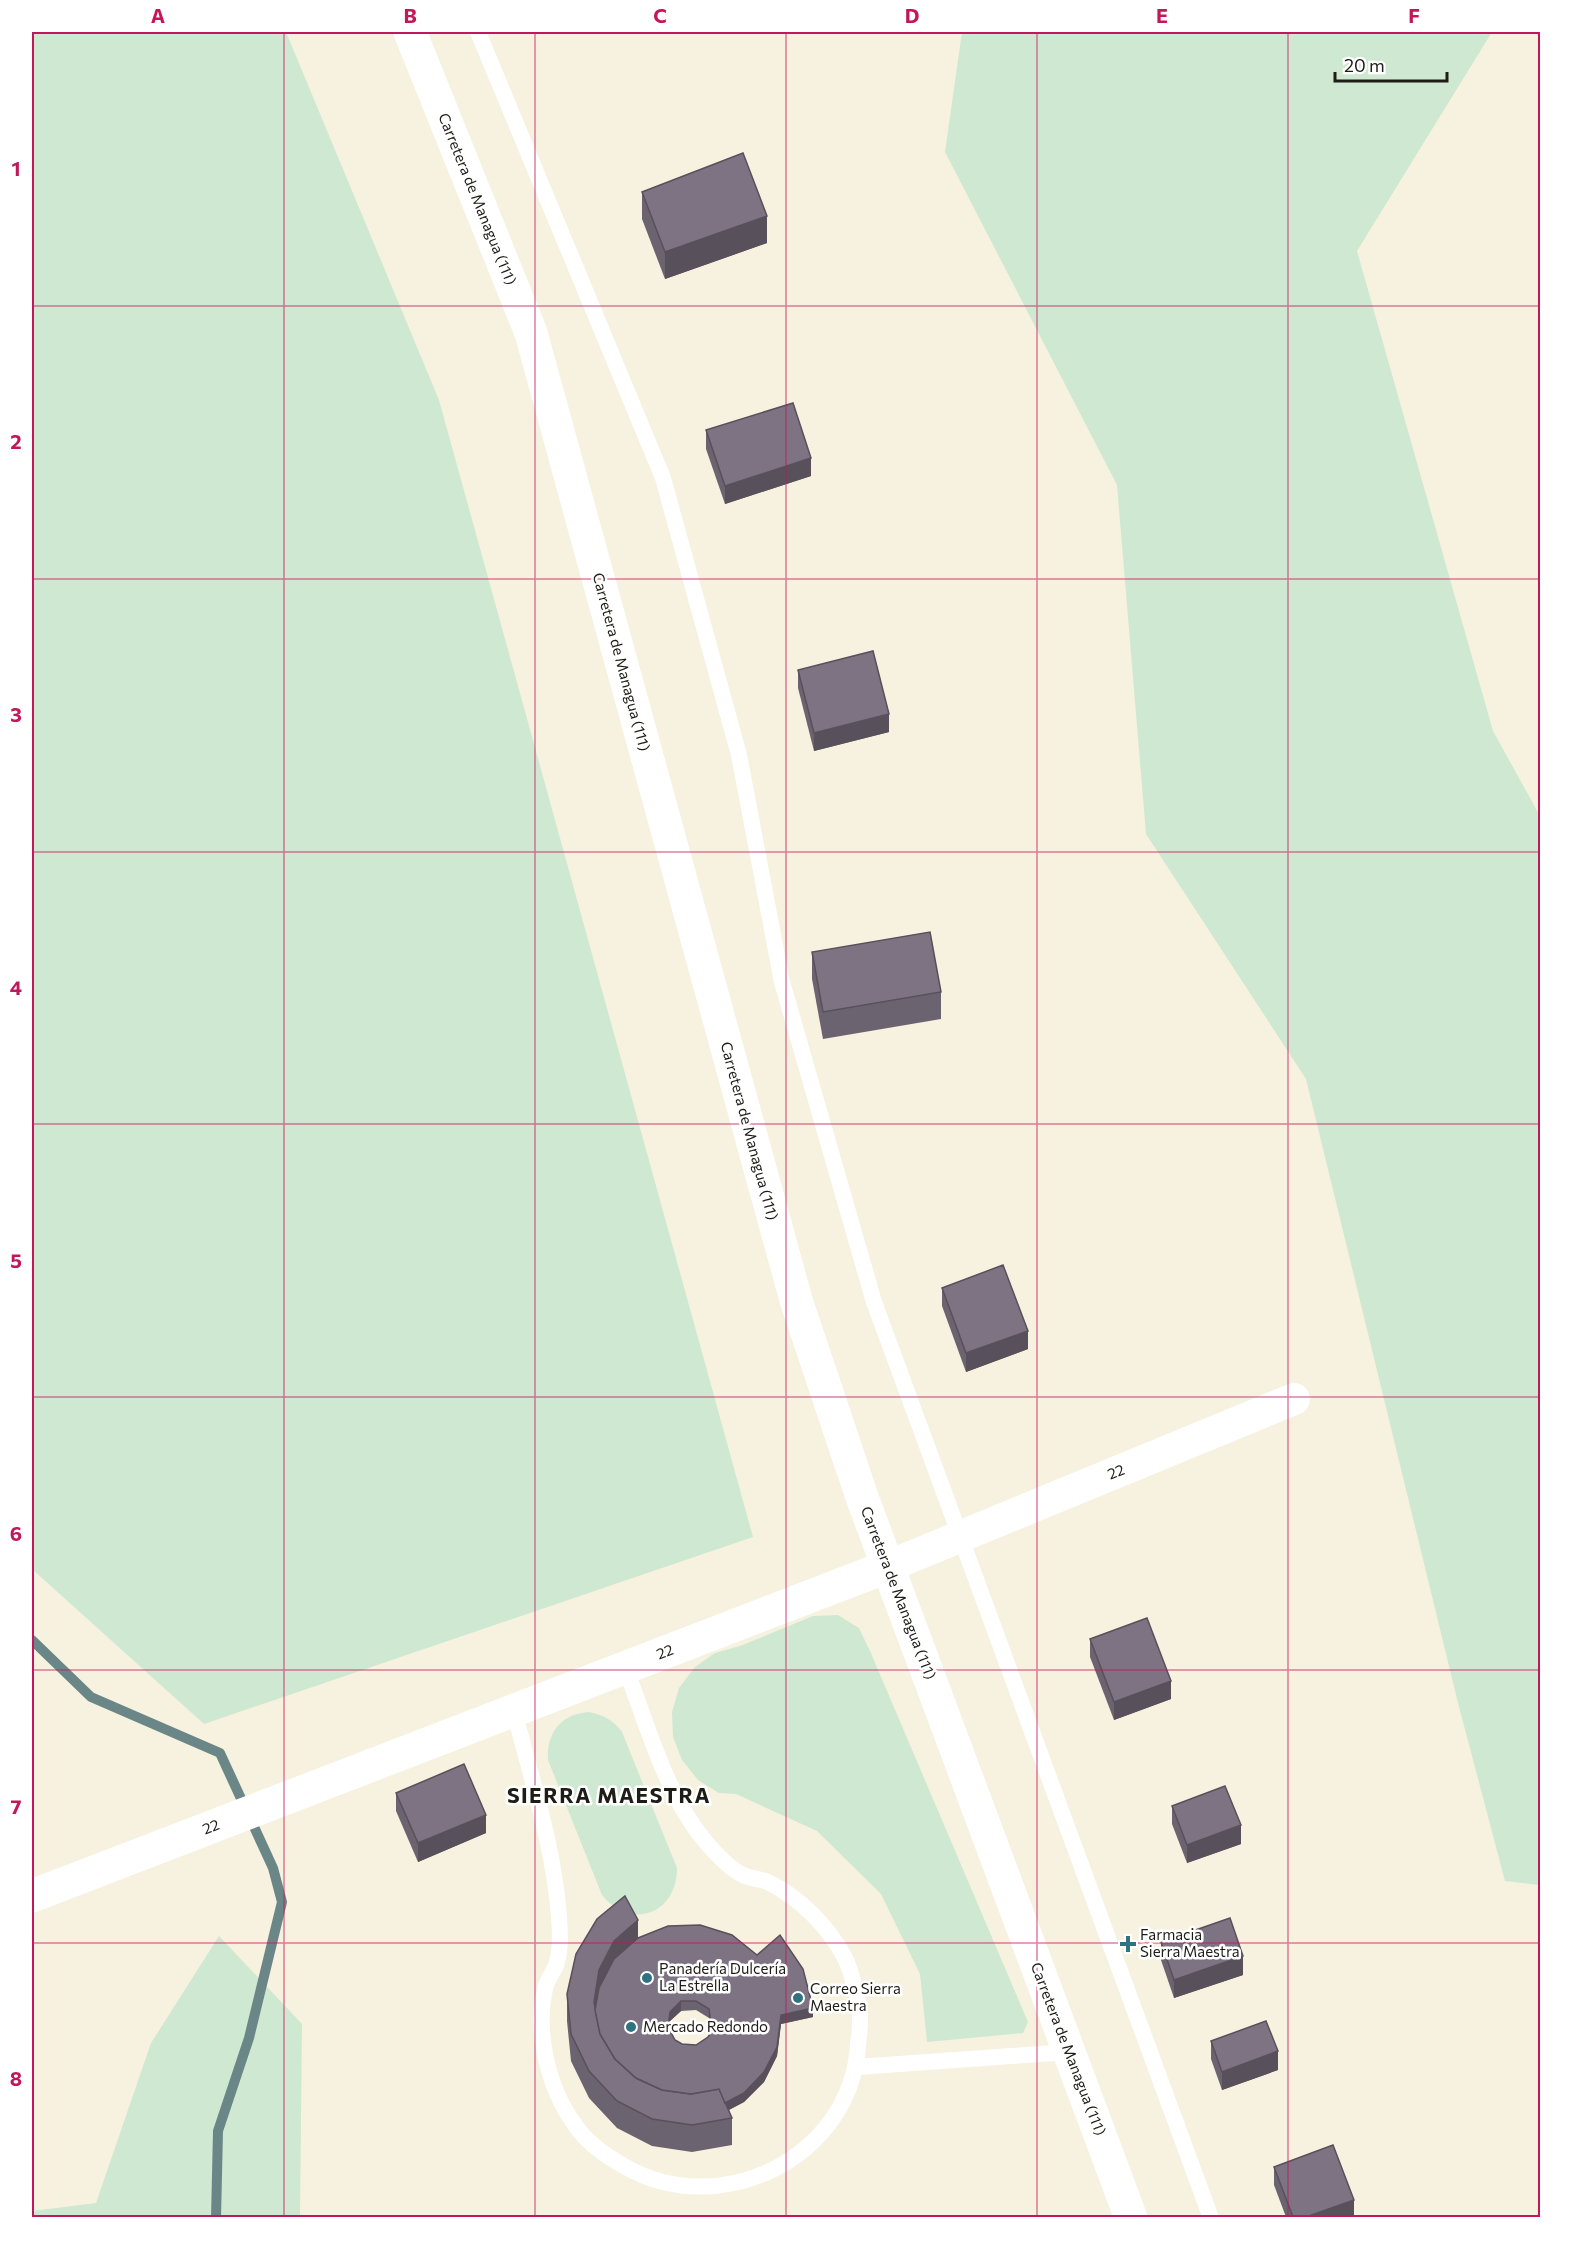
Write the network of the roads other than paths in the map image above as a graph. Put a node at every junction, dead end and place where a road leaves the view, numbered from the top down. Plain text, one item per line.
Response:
1 (410, 32) edge
2 (478, 32) edge
3 (1294, 1399) dead end
4 (959, 1537) junction
5 (889, 1566) junction
6 (625, 1667) junction
7 (514, 1710) junction
8 (35, 1889) edge
9 (1068, 2052) junction
10 (857, 2067) junction
11 (1131, 2217) edge
12 (1211, 2217) edge

1 - 5 main road, Carretera de Managua (111)
2 - 4 lane
3 - 4 street, 22
4 - 5 street, 22
4 - 12 lane
5 - 6 main road, 22
5 - 9 main road, Carretera de Managua (111)
6 - 7 main road, 22
6 - 10 lane
7 - 8 main road, 22
7 - 10 lane
9 - 10 lane
9 - 11 main road, Carretera de Managua (111)

